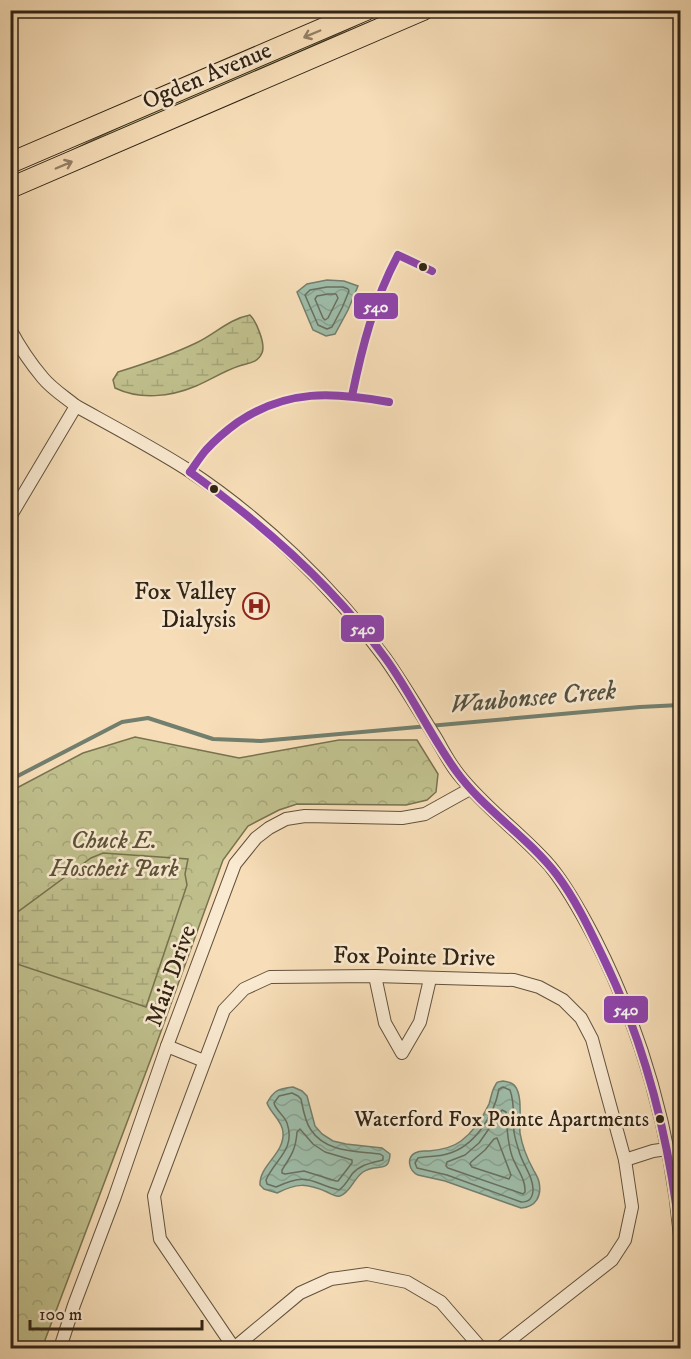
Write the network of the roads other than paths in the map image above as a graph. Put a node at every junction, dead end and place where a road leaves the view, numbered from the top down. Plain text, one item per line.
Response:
1 (366, 10) edge
2 (423, 10) edge
3 (10, 163) edge
4 (10, 188) edge
5 (10, 329) edge
6 (76, 406) junction
7 (10, 517) edge
8 (470, 789) junction
9 (375, 976) junction
10 (430, 979) junction
11 (167, 1046) junction
12 (204, 1061) junction
13 (667, 1149) junction
14 (625, 1160) junction
15 (681, 1236) edge
16 (60, 1348) edge
17 (234, 1348) edge
18 (481, 1348) edge
19 (500, 1348) edge

1 -> 3 main road, Ogden Avenue
4 -> 2 main road, Ogden Avenue
5 - 6 street
6 - 7 street
6 - 8 street
8 - 11 street, Mair Drive
8 - 13 street
9 - 10 street, Fox Pointe Drive
9 - 10 street
9 - 12 street, Fox Pointe Drive
10 - 14 street, Fox Pointe Drive
11 - 12 street
11 - 16 street, Mair Drive
12 - 17 street, Fox Pointe Drive
13 - 14 street
13 - 15 street
14 - 19 street, Fox Pointe Drive
17 - 18 street

